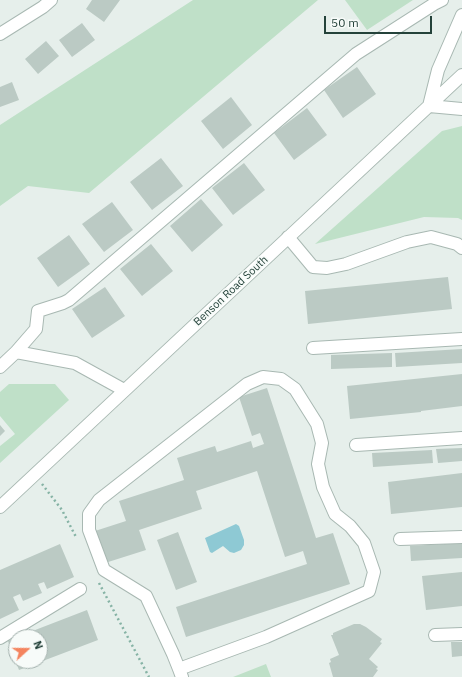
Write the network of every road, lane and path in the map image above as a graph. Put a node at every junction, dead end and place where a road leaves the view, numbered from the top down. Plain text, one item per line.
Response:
1 (51, 0) edge
2 (442, 0) edge
3 (462, 15) edge
4 (0, 34) edge
5 (462, 75) edge
6 (429, 106) junction
7 (462, 109) edge
8 (288, 237) junction
9 (462, 248) edge
10 (462, 339) edge
11 (313, 348) dead end
12 (16, 352) junction
13 (0, 367) edge
14 (124, 390) junction
15 (462, 438) edge
16 (356, 446) dead end
17 (0, 507) edge
18 (462, 537) edge
19 (400, 539) dead end
20 (80, 589) dead end
21 (462, 634) edge
22 (435, 635) dead end
23 (0, 638) edge
24 (181, 673) edge

1 - 4 street
2 - 12 street
3 - 6 street
5 - 6 street, Benson Road South
6 - 7 street
6 - 8 street, Benson Road South
8 - 9 street
8 - 14 street, Benson Road South
10 - 11 street
12 - 13 street
12 - 14 street
14 - 17 street, Benson Road South
15 - 16 street
18 - 19 street
20 - 23 street
21 - 22 street
24 - 24 street

